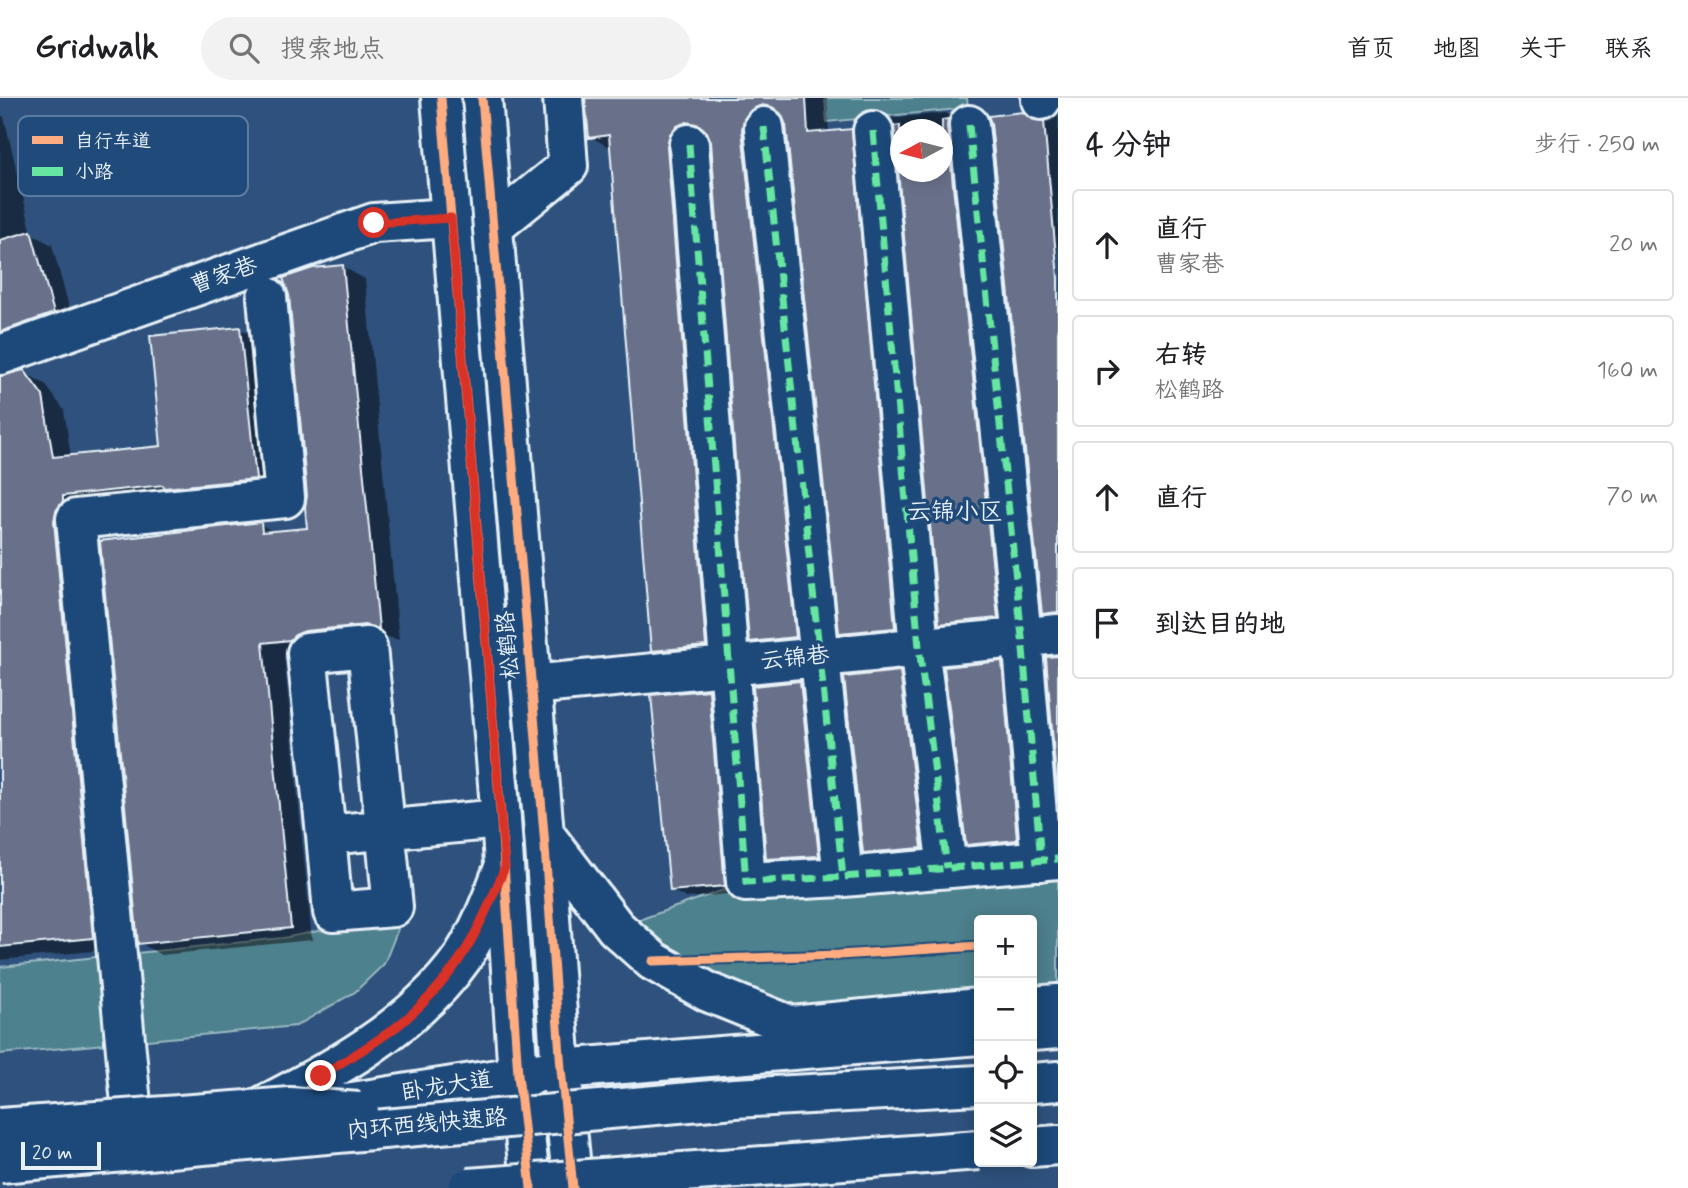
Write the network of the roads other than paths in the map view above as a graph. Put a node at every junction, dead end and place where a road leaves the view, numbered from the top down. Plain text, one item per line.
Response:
1 (442, 98) edge
2 (482, 98) edge
3 (563, 98) edge
4 (969, 125) dead end
5 (764, 127) dead end
6 (873, 131) dead end
7 (689, 144) dead end
8 (451, 218) junction
9 (493, 227) junction
10 (267, 297) dead end
11 (0, 355) edge
12 (1040, 636) edge
13 (919, 647) junction
14 (819, 657) junction
15 (730, 666) junction
16 (531, 685) junction
17 (501, 819) junction
18 (384, 830) junction
19 (544, 834) junction
20 (326, 835) junction
21 (1049, 860) edge
22 (505, 867) junction
23 (947, 868) junction
24 (842, 877) junction
25 (1058, 1004) edge
26 (1037, 1006) edge
27 (974, 1009) edge
28 (1058, 1029) edge
29 (1037, 1031) edge
30 (974, 1035) edge
31 (561, 1069) junction
32 (518, 1075) junction
33 (1058, 1081) edge
34 (1037, 1083) edge
35 (974, 1085) edge
36 (734, 1098) junction
37 (0, 1128) edge
38 (147, 1135) junction
39 (1058, 1145) edge
40 (0, 1146) edge
41 (1037, 1147) edge
42 (974, 1150) edge
43 (0, 1163) edge
44 (741, 1167) junction
45 (468, 1188) edge
46 (531, 1188) edge
47 (573, 1188) edge
48 (628, 1188) edge

1 - 8 main road, 松鹤路
2 - 9 main road, 松鹤路
3 - 9 main road
4 - 12 main road
5 - 14 main road
6 - 13 main road
7 - 15 main road
8 - 11 main road, 曹家巷
8 - 17 main road, 松鹤路
9 - 16 main road, 松鹤路
10 - 38 main road
12 - 13 main road, 云锦巷
12 - 21 main road
13 - 14 main road, 云锦巷
13 - 23 main road
14 - 15 main road, 云锦巷
14 - 24 main road
15 - 16 main road, 云锦巷
15 - 24 main road
16 - 19 main road, 松鹤路
17 - 18 main road
17 - 22 main road, 松鹤路
18 - 20 main road
18 - 20 main road
18 - 20 main road
19 - 27 main road
19 - 31 main road, 松鹤路
21 - 23 main road
22 - 32 main road, 松鹤路
22 - 38 main road
23 - 24 main road
25 - 26 main road
28 - 29 main road
30 - 31 main road, 卧龙大道
31 - 32 main road, 卧龙大道
31 - 47 main road, 松鹤路
32 - 38 main road, 卧龙大道
32 - 46 main road, 松鹤路
33 - 34 main road
35 - 36 main road, 内环西线快速路, bridge
36 - 37 main road, bridge
36 - 43 main road, 内环西线快速路, bridge
38 - 40 main road, 卧龙大道
39 - 41 main road
42 - 44 main road, bridge
44 - 45 main road, bridge
44 - 48 main road, bridge

